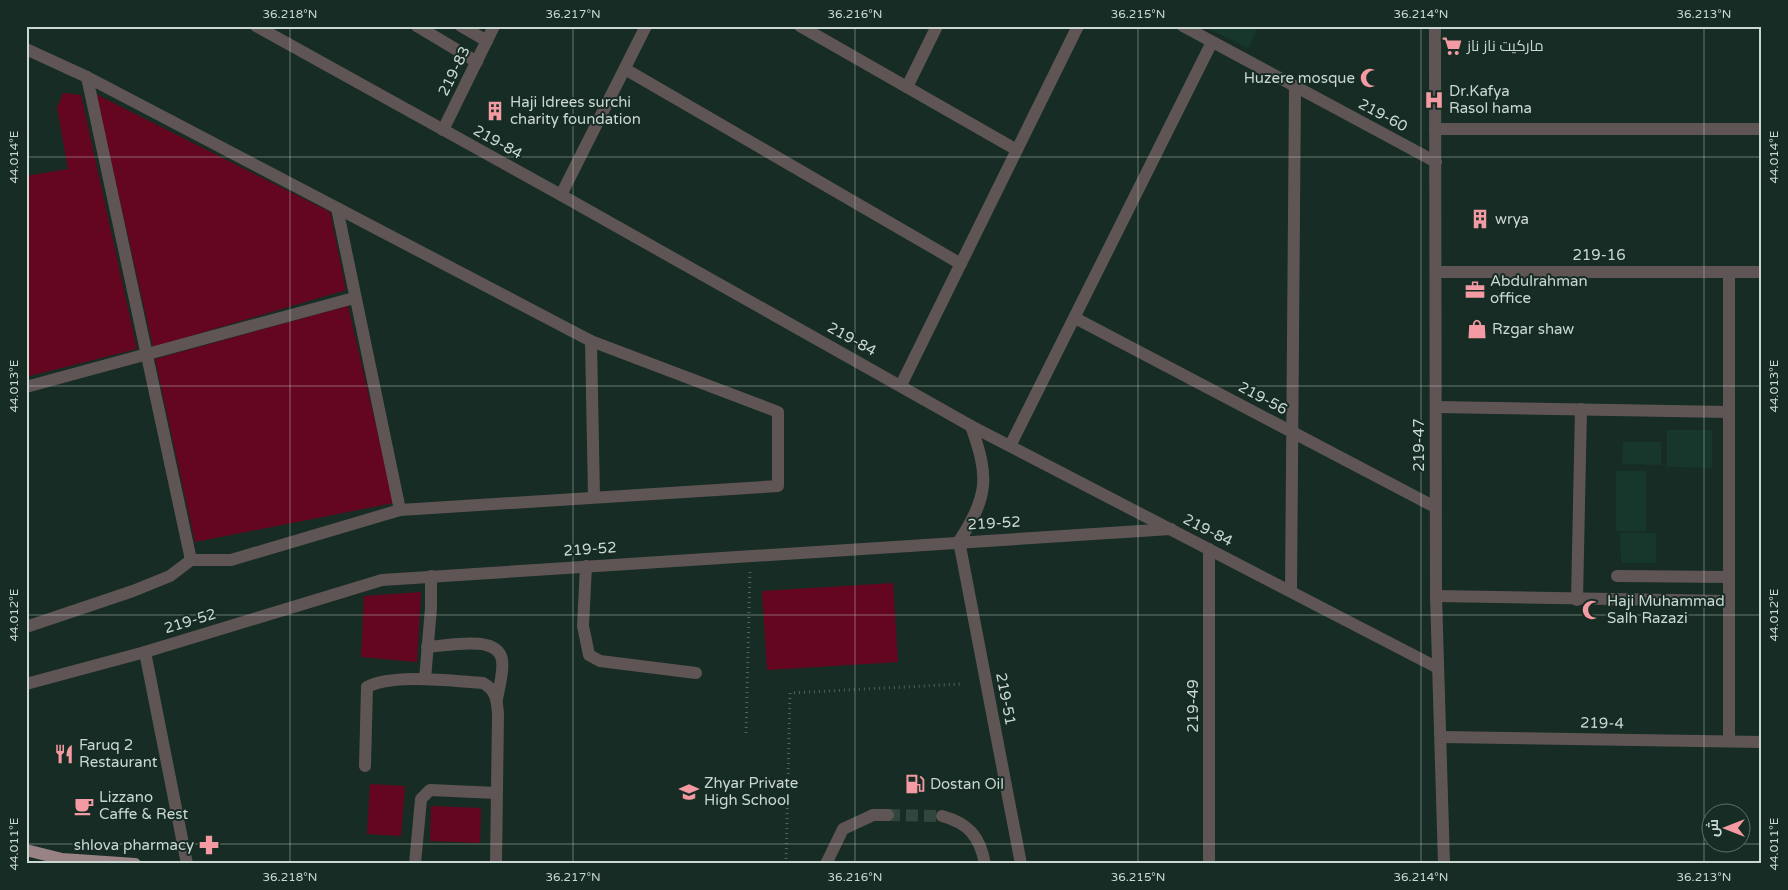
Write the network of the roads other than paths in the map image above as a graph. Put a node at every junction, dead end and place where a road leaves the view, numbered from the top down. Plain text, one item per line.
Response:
1 (256, 26) edge
2 (417, 26) edge
3 (461, 26) edge
4 (494, 26) edge
5 (646, 26) edge
6 (800, 26) edge
7 (938, 26) edge
8 (1078, 26) edge
9 (1183, 26) edge
10 (1435, 26) edge
11 (487, 40) junction
12 (1212, 42) junction
13 (26, 49) edge
14 (477, 62) junction
15 (625, 69) junction
16 (87, 77) junction
17 (907, 87) junction
18 (1295, 87) junction
19 (1435, 129) junction
20 (1762, 129) edge
21 (443, 130) junction
22 (1017, 150) junction
23 (1436, 162) junction
24 (561, 194) junction
25 (337, 208) junction
26 (960, 264) junction
27 (1436, 272) junction
28 (1729, 272) junction
29 (1762, 272) edge
30 (354, 298) junction
31 (1075, 318) junction
32 (592, 341) junction
33 (147, 354) junction
34 (901, 385) junction
35 (26, 387) edge
36 (1436, 407) junction
37 (1582, 410) junction
38 (1729, 412) junction
39 (971, 426) junction
40 (1292, 432) junction
41 (1010, 446) junction
42 (594, 497) junction
43 (1435, 507) junction
44 (400, 510) junction
45 (1171, 529) junction
46 (959, 541) junction
47 (1208, 548) junction
48 (191, 560) junction
49 (586, 566) junction
50 (431, 576) junction
51 (1617, 576) dead end
52 (1729, 577) junction
53 (1291, 591) junction
54 (1436, 596) junction
55 (1577, 600) junction
56 (1729, 602) junction
57 (26, 626) edge
58 (428, 647) junction
59 (145, 652) junction
60 (1438, 668) junction
61 (696, 672) dead end
62 (425, 679) junction
63 (26, 684) edge
64 (497, 699) junction
65 (1441, 737) junction
66 (1729, 742) junction
67 (1762, 742) edge
68 (365, 766) dead end
69 (496, 793) junction
70 (888, 816) tunnel mouth
71 (942, 816) tunnel mouth
72 (26, 850) edge
73 (59, 862) edge
74 (135, 864) edge
75 (187, 864) edge
76 (415, 864) edge
77 (496, 864) edge
78 (826, 864) edge
79 (985, 864) edge
80 (1021, 864) edge
81 (1209, 864) edge
82 (1444, 864) edge

1 - 21 street, 219-84
2 - 14 street
3 - 11 street
4 - 11 street, 219-83
5 - 15 street
6 - 17 street
7 - 17 street
8 - 22 street
9 - 12 street, 219-60
10 - 19 street, 219-47
11 - 14 street, 219-83
12 - 18 street, 219-60
12 - 31 street
13 - 16 street
14 - 21 street, 219-83
15 - 24 street
15 - 26 street
16 - 25 street
16 - 33 street
17 - 22 street
18 - 23 street, 219-60
18 - 40 street
19 - 20 street
19 - 23 street, 219-47
21 - 24 street, 219-84
22 - 26 street
23 - 27 street, 219-47
24 - 34 street, 219-84
25 - 30 street
25 - 32 street
26 - 34 street
27 - 28 street, 219-16
27 - 36 street, 219-47
28 - 29 street, 219-16
28 - 38 street
30 - 33 street
30 - 44 street
31 - 40 street, 219-56
31 - 41 street
32 - 42 street
32 - 42 street
33 - 35 street
33 - 48 street
34 - 39 street, 219-84
36 - 37 street
36 - 43 street, 219-47
37 - 38 street
37 - 55 street
38 - 52 street
39 - 41 street, 219-84
39 - 46 street
40 - 43 street, 219-56
40 - 53 street
41 - 45 street, 219-84
42 - 44 street
43 - 54 street, 219-47
44 - 48 street
45 - 46 street, 219-52
45 - 47 street, 219-84
46 - 49 street, 219-52
46 - 80 street, 219-51
47 - 53 street, 219-84
47 - 81 street, 219-49
48 - 57 street
49 - 50 street, 219-52
49 - 61 street
50 - 58 street
50 - 59 street, 219-52
51 - 52 street
52 - 56 street
53 - 60 street, 219-84
54 - 55 street
54 - 60 street, 219-47
55 - 56 street
56 - 66 street
58 - 62 street
58 - 64 street
59 - 63 street, 219-52
59 - 75 street
60 - 65 street, 219-47
62 - 64 street
62 - 68 street
64 - 69 street
65 - 66 street, 219-4
65 - 82 street, 219-47
66 - 67 street, 219-4
69 - 76 street
69 - 77 street
70 - 78 street
71 - 79 street
72 - 73 main road
73 - 74 main road

